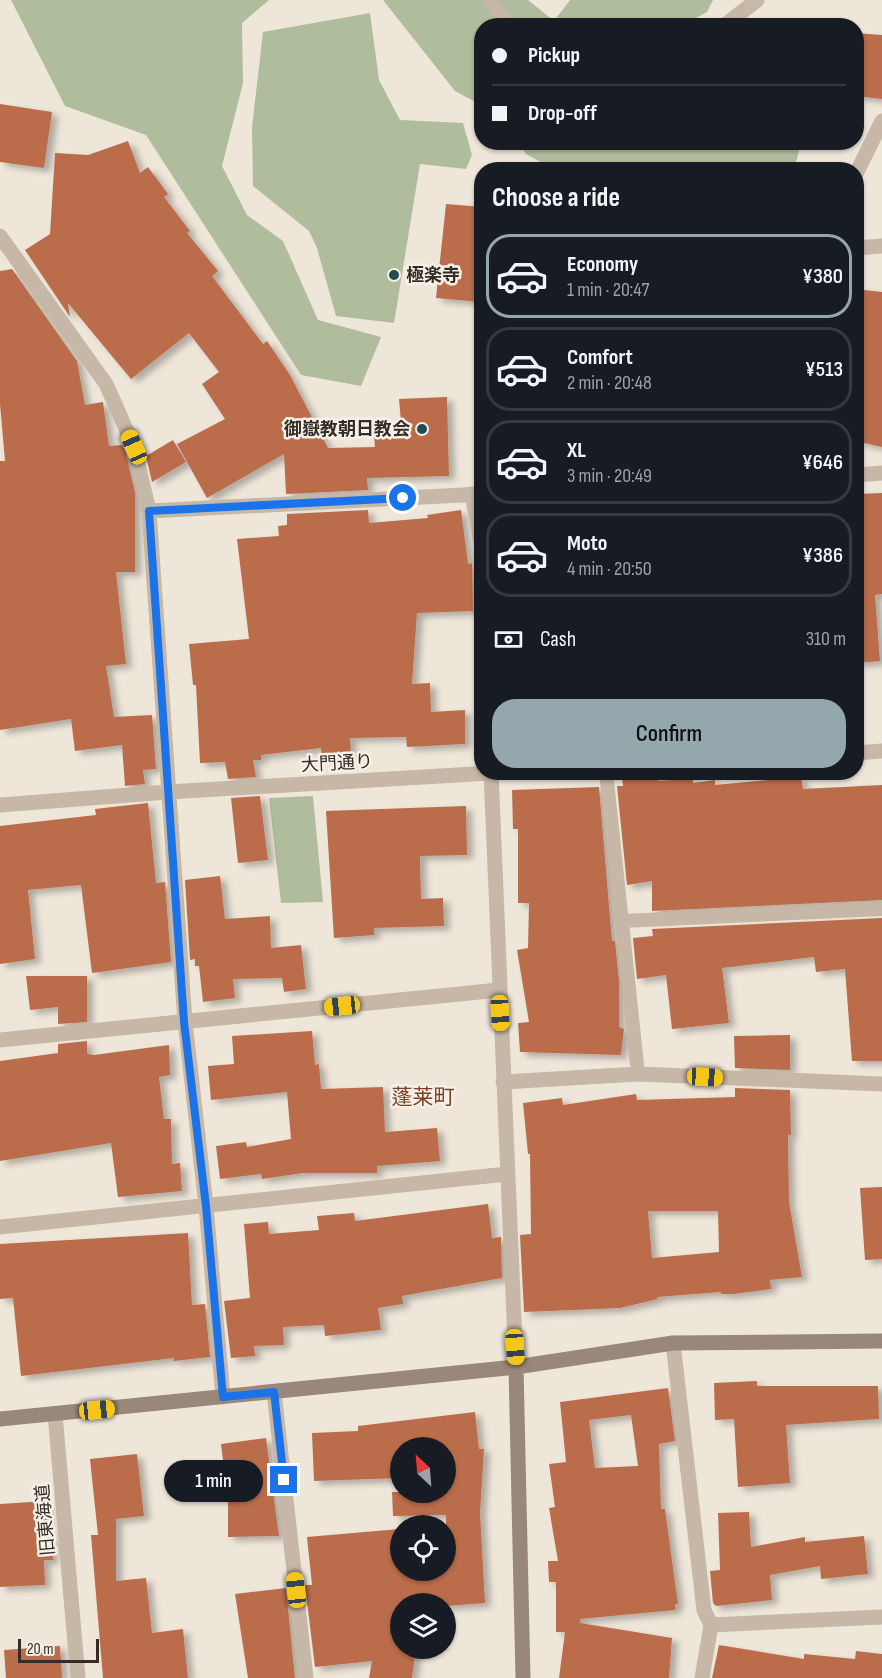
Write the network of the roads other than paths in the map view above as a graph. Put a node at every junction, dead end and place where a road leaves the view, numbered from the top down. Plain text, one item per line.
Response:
1 (489, 0) edge
2 (757, 0) edge
3 (504, 18) edge
4 (734, 18) edge
5 (882, 121) edge
6 (862, 162) edge
7 (0, 236) edge
8 (882, 246) edge
9 (864, 247) edge
10 (882, 473) edge
11 (864, 474) edge
12 (474, 494) edge
13 (149, 511) junction
14 (882, 751) edge
15 (864, 752) edge
16 (474, 774) edge
17 (491, 780) edge
18 (607, 780) edge
19 (168, 792) junction
20 (0, 805) edge
21 (882, 909) edge
22 (622, 921) junction
23 (499, 990) junction
24 (184, 1022) junction
25 (0, 1040) edge
26 (638, 1074) junction
27 (503, 1082) junction
28 (882, 1084) edge
29 (507, 1174) junction
30 (206, 1206) junction
31 (0, 1227) edge
32 (882, 1341) edge
33 (673, 1343) junction
34 (516, 1367) junction
35 (274, 1392) junction
36 (223, 1397) junction
37 (56, 1414) junction
38 (0, 1419) edge
39 (882, 1617) edge
40 (711, 1625) junction
41 (78, 1678) edge
42 (306, 1678) edge
43 (523, 1678) edge
44 (702, 1678) edge

1 - 3 street
2 - 4 street
5 - 6 street
7 - 13 street
8 - 9 street
10 - 11 street
12 - 13 street
13 - 19 street
14 - 15 street
16 - 19 street, 大門通り
17 - 23 street
18 - 22 lane
19 - 20 street, 大門通り
19 - 24 street
21 - 22 lane
22 - 26 lane
23 - 24 street
23 - 27 street
24 - 25 street
24 - 30 street
26 - 27 street
26 - 28 street
27 - 29 street
29 - 30 street
29 - 34 street
30 - 31 street
30 - 36 street
32 - 33 street
33 - 34 street
33 - 40 street
34 - 35 street
34 - 43 street
35 - 36 street
35 - 42 street
36 - 37 street
37 - 38 street
37 - 41 street, 旧東海道
39 - 40 street
40 - 44 street

